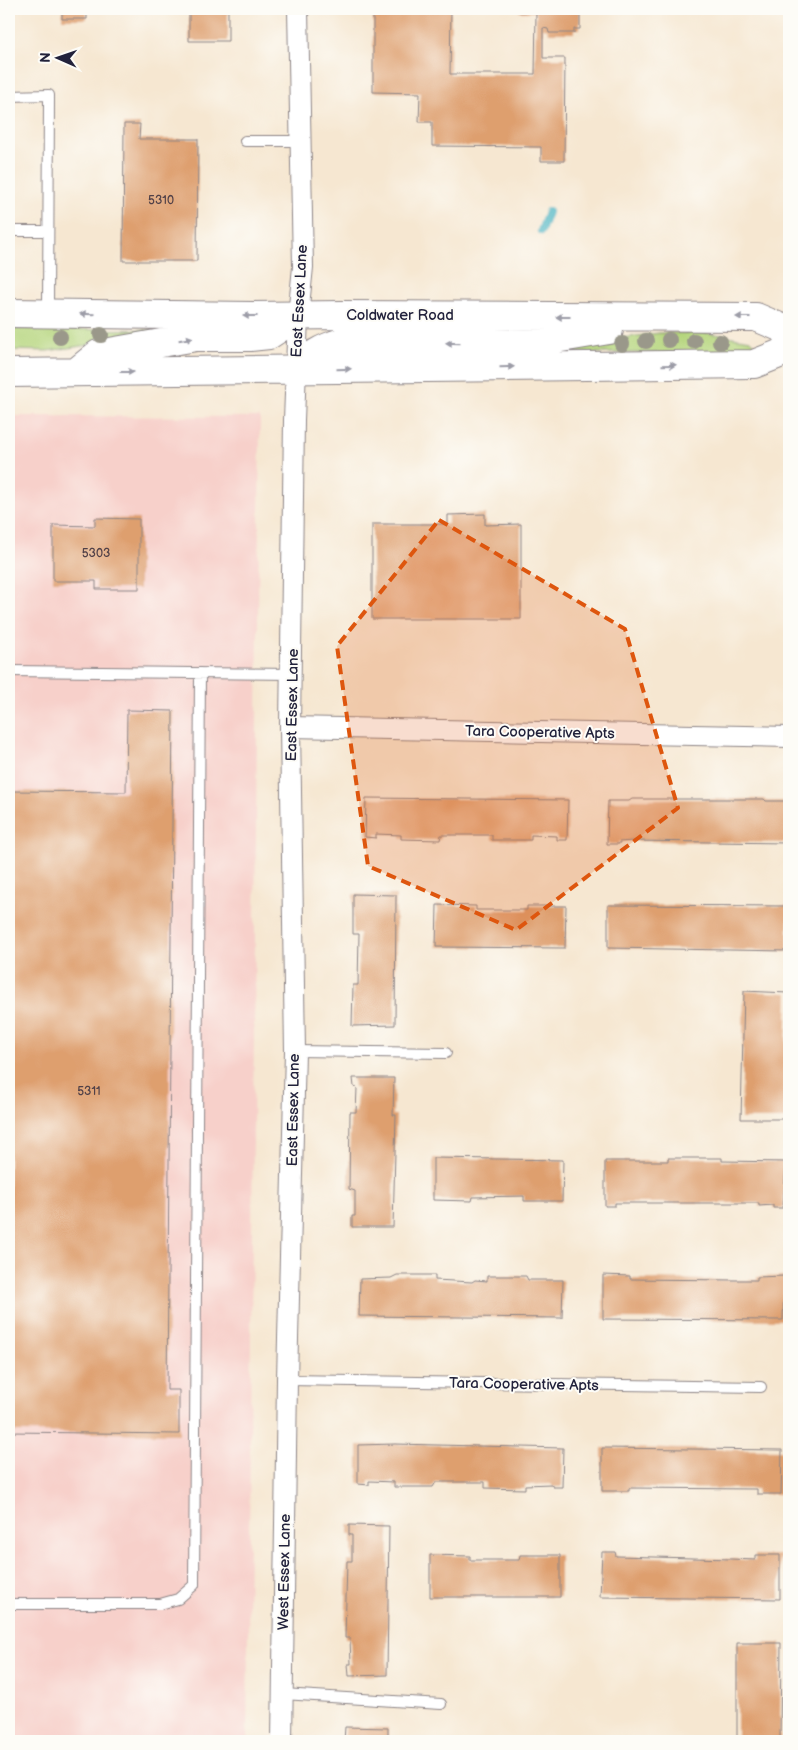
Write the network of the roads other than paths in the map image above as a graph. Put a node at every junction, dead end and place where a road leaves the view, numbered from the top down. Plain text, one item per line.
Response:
1 (298, 9) edge
2 (9, 96) edge
3 (245, 141) dead end
4 (301, 141) junction
5 (9, 231) edge
6 (47, 231) junction
7 (9, 313) edge
8 (48, 313) junction
9 (298, 316) junction
10 (638, 317) junction
11 (789, 331) edge
12 (789, 350) edge
13 (296, 370) junction
14 (76, 372) junction
15 (9, 373) edge
16 (9, 671) edge
17 (200, 673) junction
18 (292, 674) junction
19 (290, 727) junction
20 (789, 737) edge
21 (295, 1051) junction
22 (446, 1053) dead end
23 (287, 1380) junction
24 (761, 1387) dead end
25 (286, 1402) joint
26 (9, 1604) edge
27 (283, 1694) junction
28 (441, 1704) dead end
29 (282, 1741) edge

1 - 4 street, East Essex Lane
2 - 6 lane
3 - 4 lane
4 - 9 street, East Essex Lane
5 - 6 lane
6 - 8 lane
7 - 8 main road, Coldwater Road
9 -> 8 main road, Coldwater Road
10 -> 9 main road, Coldwater Road
9 - 13 street, East Essex Lane
14 -> 9 main road
11 -> 10 main road, Coldwater Road
10 -> 13 main road
13 -> 12 main road
14 -> 13 main road
13 - 18 street, East Essex Lane
14 - 15 main road
16 - 17 lane
17 - 18 lane
17 - 26 lane
18 - 19 street, East Essex Lane
19 - 20 street, Tara Cooperative Apts
19 - 21 street, East Essex Lane
21 - 22 lane
21 - 23 street, East Essex Lane
23 - 24 lane, Tara Cooperative Apts
23 - 25 street, East Essex Lane
25 - 27 street, West Essex Lane
27 - 28 lane
27 - 29 street, West Essex Lane

